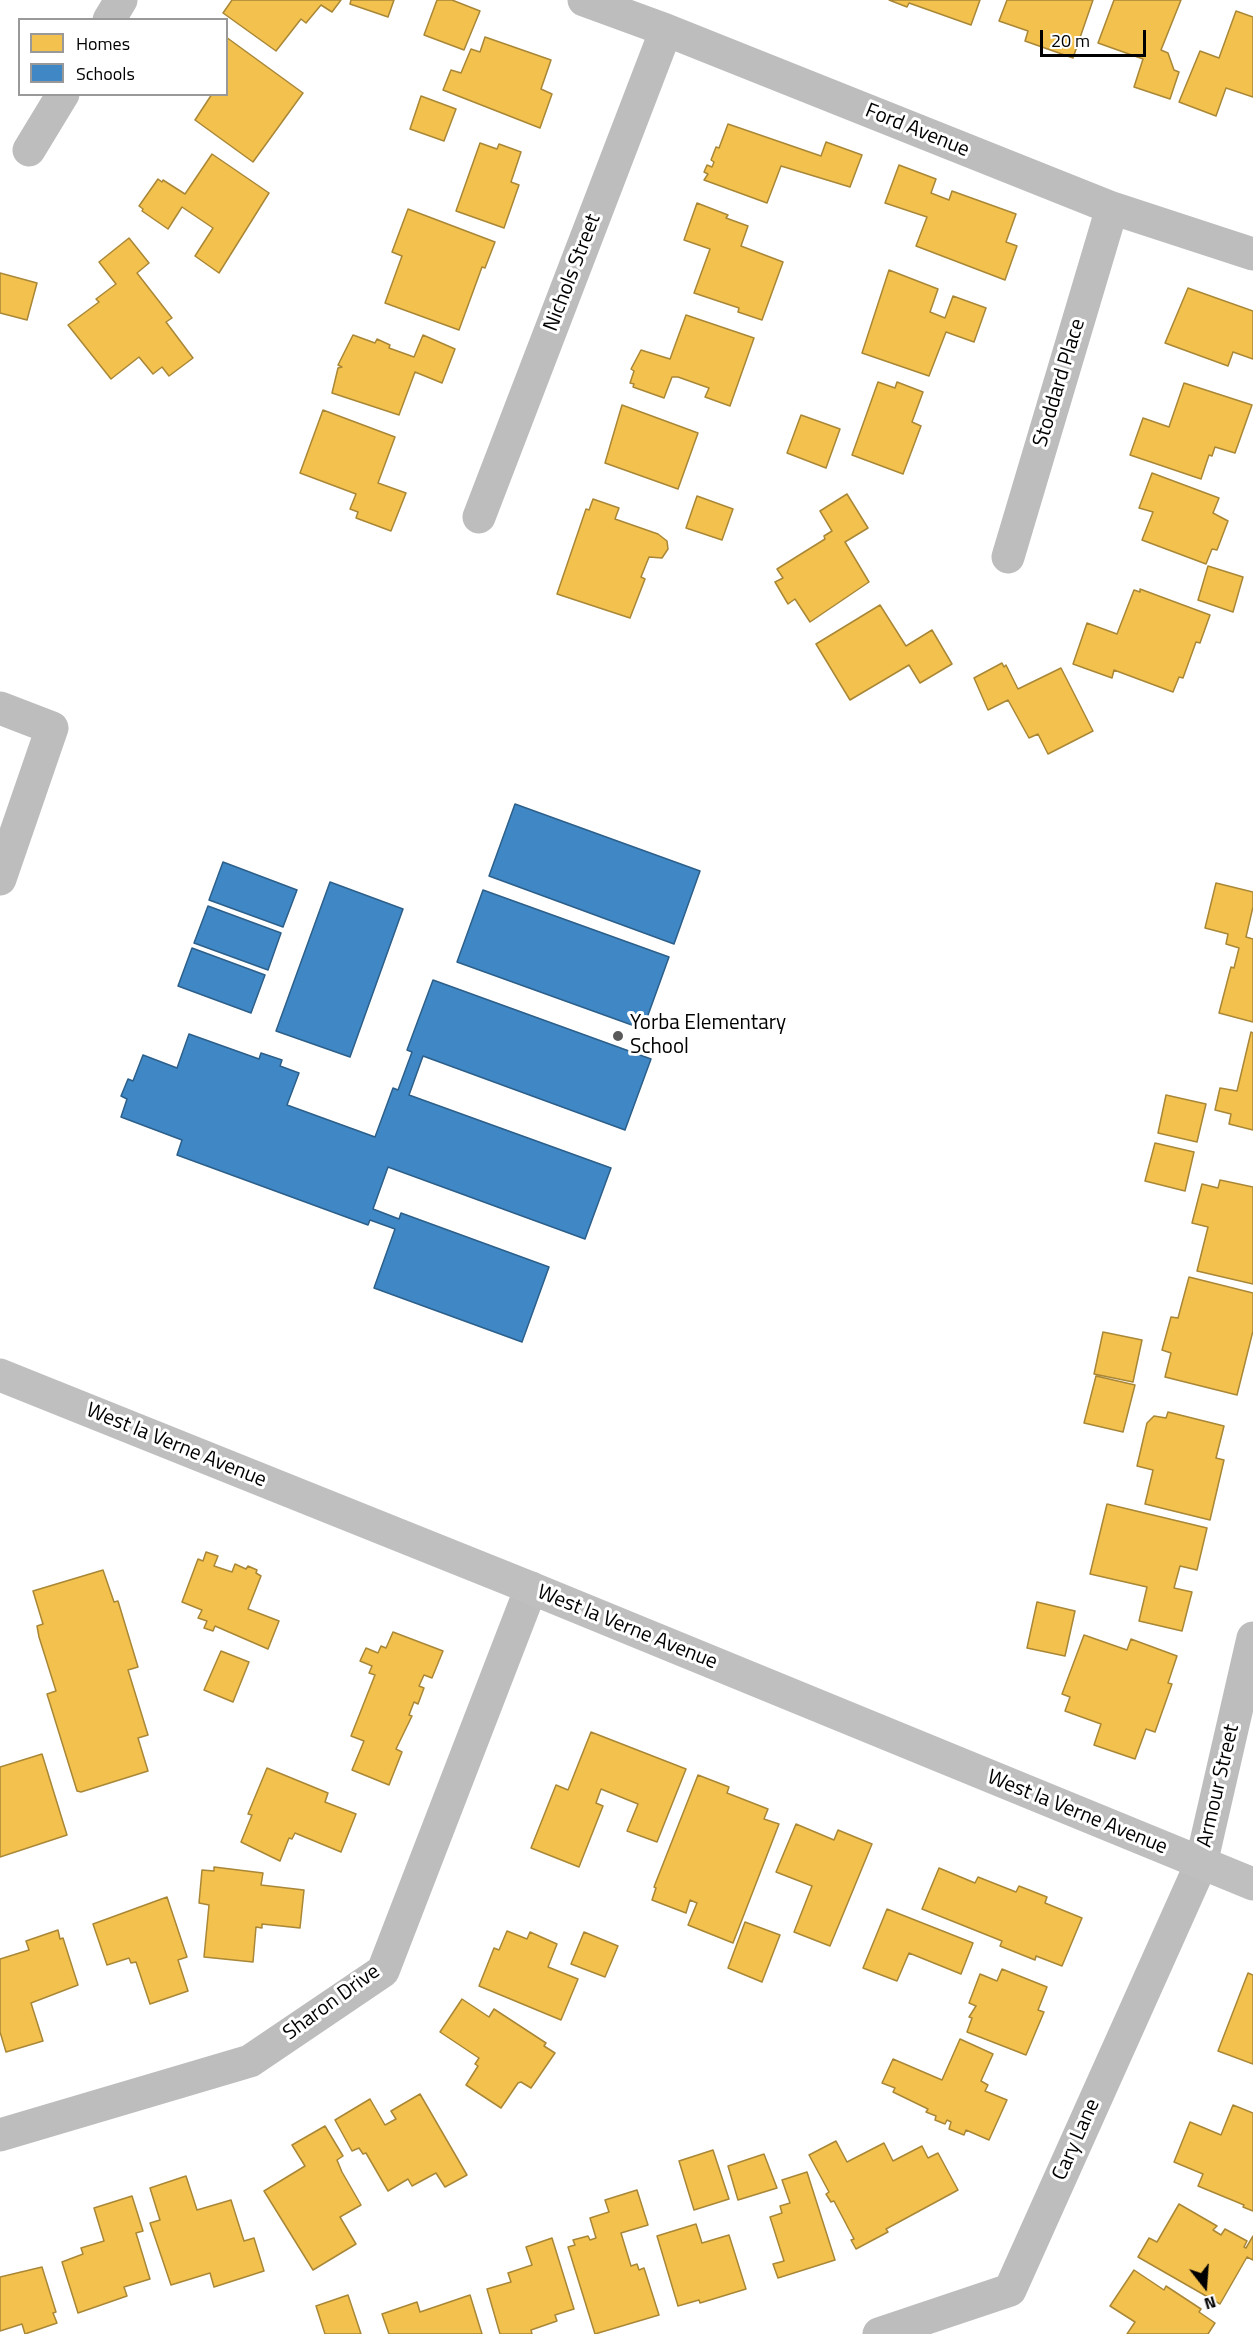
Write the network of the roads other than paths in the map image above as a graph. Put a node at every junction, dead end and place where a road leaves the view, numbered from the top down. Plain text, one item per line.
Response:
1 (121, 0) edge
2 (584, 0) edge
3 (110, 18) edge
4 (666, 30) junction
5 (62, 96) edge
6 (29, 150) dead end
7 (1112, 208) junction
8 (1253, 255) edge
9 (479, 517) dead end
10 (1008, 557) dead end
11 (0, 708) edge
12 (0, 879) edge
13 (0, 1375) edge
14 (531, 1588) junction
15 (1253, 1638) edge
16 (1201, 1864) junction
17 (1253, 1884) edge
18 (0, 2135) edge
19 (879, 2334) edge

1 - 3 street
2 - 4 street, Ford Avenue
4 - 7 street, Ford Avenue
4 - 9 street, Nichols Street
5 - 6 street
7 - 8 street, Ford Avenue
7 - 10 street, Stoddard Place
11 - 12 street
13 - 14 main road, West la Verne Avenue
14 - 16 main road, West la Verne Avenue
14 - 18 street, Sharon Drive
15 - 16 street, Armour Street
16 - 17 main road, West la Verne Avenue
16 - 19 street, Cary Lane

